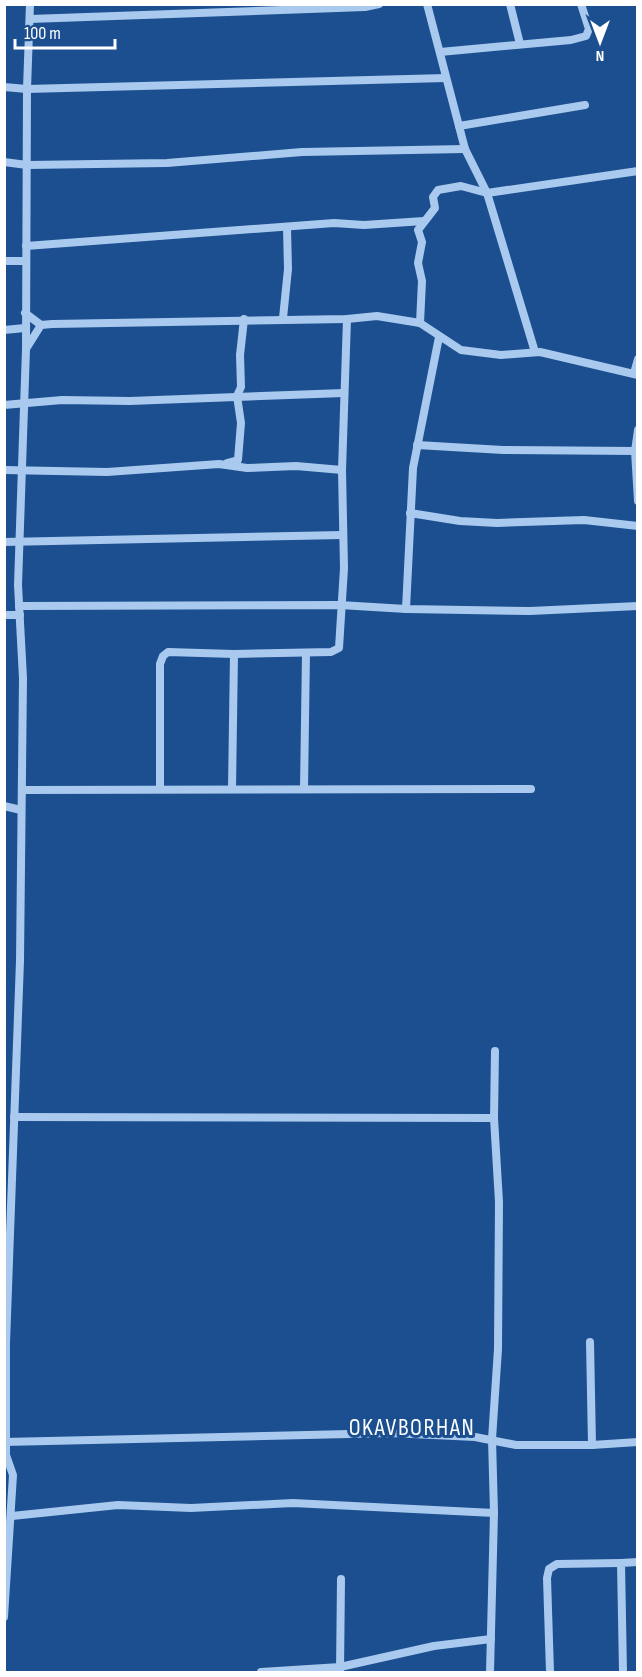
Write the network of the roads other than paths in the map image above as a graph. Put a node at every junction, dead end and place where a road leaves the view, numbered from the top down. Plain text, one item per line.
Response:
1 (30, 4) edge
2 (379, 4) edge
3 (428, 4) edge
4 (510, 4) edge
5 (580, 4) edge
6 (30, 19) junction
7 (520, 44) junction
8 (440, 52) junction
9 (446, 78) junction
10 (4, 87) edge
11 (27, 90) junction
12 (585, 105) dead end
13 (459, 126) junction
14 (465, 149) junction
15 (4, 162) edge
16 (27, 165) junction
17 (638, 171) edge
18 (487, 193) junction
19 (424, 221) junction
20 (287, 228) junction
21 (26, 246) junction
22 (4, 261) edge
23 (26, 261) junction
24 (25, 313) junction
25 (283, 318) junction
26 (244, 319) junction
27 (347, 319) junction
28 (420, 323) junction
29 (41, 325) junction
30 (25, 328) junction
31 (4, 330) edge
32 (439, 337) junction
33 (26, 350) junction
34 (535, 352) junction
35 (638, 359) edge
36 (636, 374) edge
37 (344, 393) junction
38 (237, 396) junction
39 (4, 405) edge
40 (23, 405) junction
41 (638, 430) edge
42 (417, 445) junction
43 (635, 451) junction
44 (122, 469) dead end
45 (4, 470) edge
46 (24, 470) junction
47 (342, 470) junction
48 (638, 501) edge
49 (410, 513) junction
50 (638, 526) edge
51 (343, 535) junction
52 (4, 542) edge
53 (21, 542) junction
54 (340, 605) junction
55 (19, 606) junction
56 (638, 606) edge
57 (406, 609) junction
58 (4, 615) edge
59 (20, 615) junction
60 (306, 653) junction
61 (234, 654) junction
62 (160, 789) junction
63 (232, 789) junction
64 (304, 789) junction
65 (531, 789) dead end
66 (23, 790) junction
67 (4, 806) edge
68 (21, 810) junction
69 (495, 1051) dead end
70 (14, 1117) junction
71 (494, 1118) junction
72 (6, 1278) edge
73 (590, 1342) dead end
74 (492, 1439) junction
75 (5, 1442) edge
76 (638, 1442) edge
77 (592, 1445) junction
78 (494, 1513) junction
79 (12, 1516) junction
80 (638, 1562) edge
81 (621, 1563) junction
82 (341, 1579) dead end
83 (4, 1617) edge
84 (491, 1639) junction
85 (340, 1670) edge
86 (261, 1672) edge
87 (490, 1672) edge
88 (550, 1672) edge
89 (623, 1672) edge

1 - 6 street
2 - 6 street
3 - 8 street
4 - 7 street
5 - 7 street
6 - 11 street
7 - 8 street
8 - 9 street
9 - 11 street
9 - 13 street
10 - 11 street
11 - 16 street
12 - 13 street
13 - 14 street
14 - 16 street
14 - 18 street
15 - 16 street
16 - 21 street
17 - 18 street
18 - 19 street
18 - 34 street
19 - 20 street
19 - 28 street
20 - 21 street
20 - 25 street
21 - 23 street
22 - 23 street
23 - 24 street
24 - 29 street
24 - 30 street
25 - 26 street
25 - 27 street
26 - 29 street
26 - 38 street
27 - 28 street
27 - 37 street
28 - 32 street
29 - 33 street
30 - 31 street
30 - 33 street
32 - 34 street
32 - 42 street
33 - 40 street
34 - 36 street
35 - 36 street
37 - 38 street
37 - 47 street
38 - 40 street
38 - 44 street
39 - 40 street
40 - 46 street
41 - 43 street
42 - 43 street
42 - 49 street
43 - 48 street
45 - 46 street
46 - 47 street
46 - 53 street
47 - 51 street
49 - 50 street
49 - 57 street
51 - 53 street
51 - 54 street
52 - 53 street
53 - 55 street
54 - 55 street
54 - 57 street
54 - 60 street
55 - 59 street
56 - 57 street
58 - 59 street
59 - 66 street
60 - 61 street
60 - 64 street
61 - 62 street
61 - 63 street
62 - 63 street
62 - 66 street
63 - 64 street
64 - 65 street
66 - 68 street
67 - 68 street
68 - 70 street
69 - 71 street
70 - 71 street
70 - 72 street
71 - 74 street
72 - 75 street
73 - 77 street
74 - 75 street
74 - 77 street
74 - 78 street
75 - 79 street
76 - 77 street
78 - 79 street
78 - 84 street
79 - 83 street
80 - 81 street
81 - 88 street
81 - 89 street
82 - 85 street
84 - 85 street
84 - 87 street
85 - 86 street

